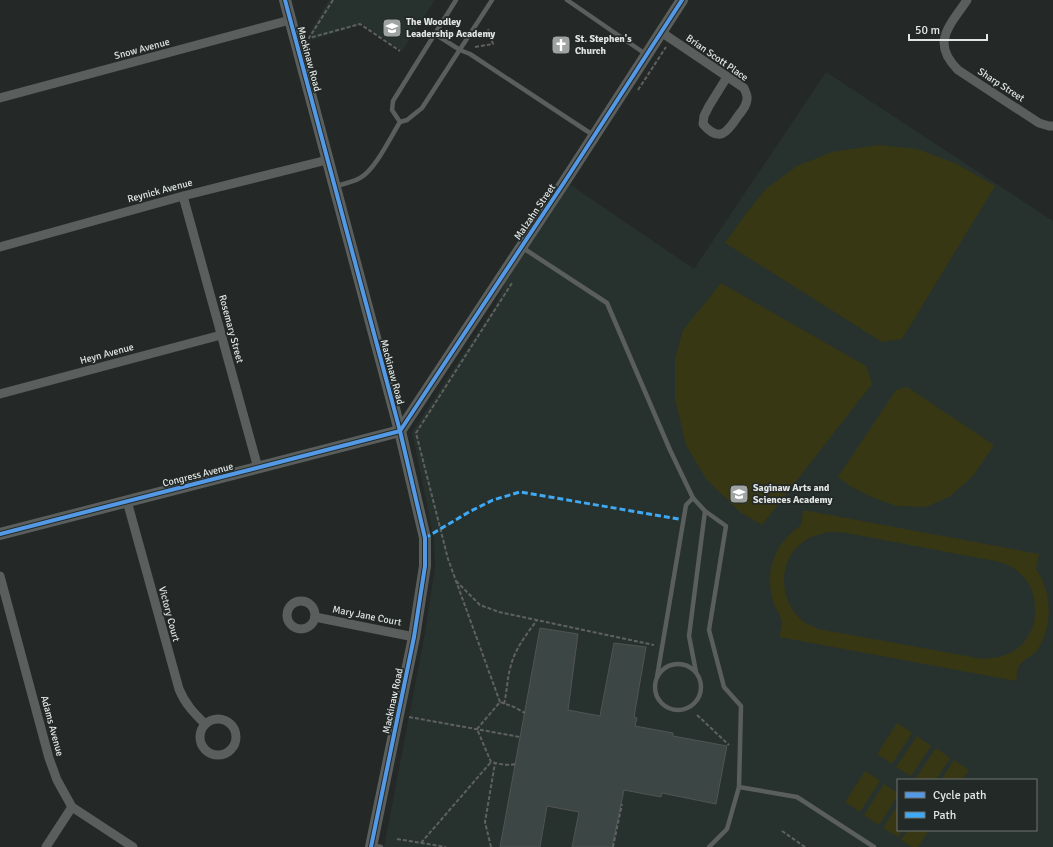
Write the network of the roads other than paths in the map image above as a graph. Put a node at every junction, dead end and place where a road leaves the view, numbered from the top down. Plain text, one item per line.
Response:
1 (285, 0) edge
2 (456, 0) edge
3 (492, 0) edge
4 (567, 0) edge
5 (682, 0) edge
6 (967, 0) edge
7 (290, 20) junction
8 (661, 32) junction
9 (435, 34) junction
10 (460, 50) junction
11 (647, 55) junction
12 (727, 77) junction
13 (0, 98) edge
14 (400, 122) junction
15 (1053, 126) edge
16 (594, 136) junction
17 (327, 160) junction
18 (334, 187) junction
19 (183, 196) junction
20 (0, 247) edge
21 (521, 247) junction
22 (221, 335) junction
23 (0, 394) edge
24 (400, 431) junction
25 (258, 468) junction
26 (693, 498) junction
27 (127, 502) junction
28 (705, 511) junction
29 (0, 534) edge
30 (0, 576) edge
31 (315, 617) dead end
32 (414, 637) junction
33 (696, 672) junction
34 (657, 676) junction
35 (205, 724) junction
36 (738, 787) junction
37 (72, 808) junction
38 (375, 846) edge
39 (46, 847) edge
40 (133, 847) edge
41 (709, 847) edge
42 (874, 847) edge

1 - 7 street, Mackinaw Road
2 - 9 lane
3 - 10 lane
4 - 11 lane
5 - 8 street, Malzahn Street
6 - 15 street, Sharp Street
7 - 13 street, Snow Avenue
7 - 17 street, Mackinaw Road
8 - 11 street, Malzahn Street
8 - 12 street, Brian Scott Place
9 - 10 lane
9 - 14 lane
10 - 14 lane
10 - 16 lane
11 - 16 street, Malzahn Street
12 - 12 street, Brian Scott Place
14 - 18 lane
16 - 21 street, Malzahn Street
17 - 18 street, Mackinaw Road
17 - 19 street, Reynick Avenue
18 - 24 street, Mackinaw Road
19 - 20 street, Reynick Avenue
19 - 22 street, Rosemary Street
21 - 24 street, Malzahn Street
21 - 26 lane
22 - 23 street, Heyn Avenue
22 - 25 street, Rosemary Street
24 - 25 street, Congress Avenue
24 - 32 street, Mackinaw Road
25 - 27 street, Congress Avenue
26 - 28 lane
26 - 34 lane
27 - 29 street, Congress Avenue
27 - 35 street, Victory Court
28 - 33 lane
28 - 36 lane
30 - 37 street, Adams Avenue
31 - 32 street, Mary Jane Court
32 - 38 street, Mackinaw Road
33 - 34 lane
33 - 34 lane
35 - 35 street
36 - 41 lane
36 - 42 lane
37 - 39 street
37 - 40 street, Adams Avenue

